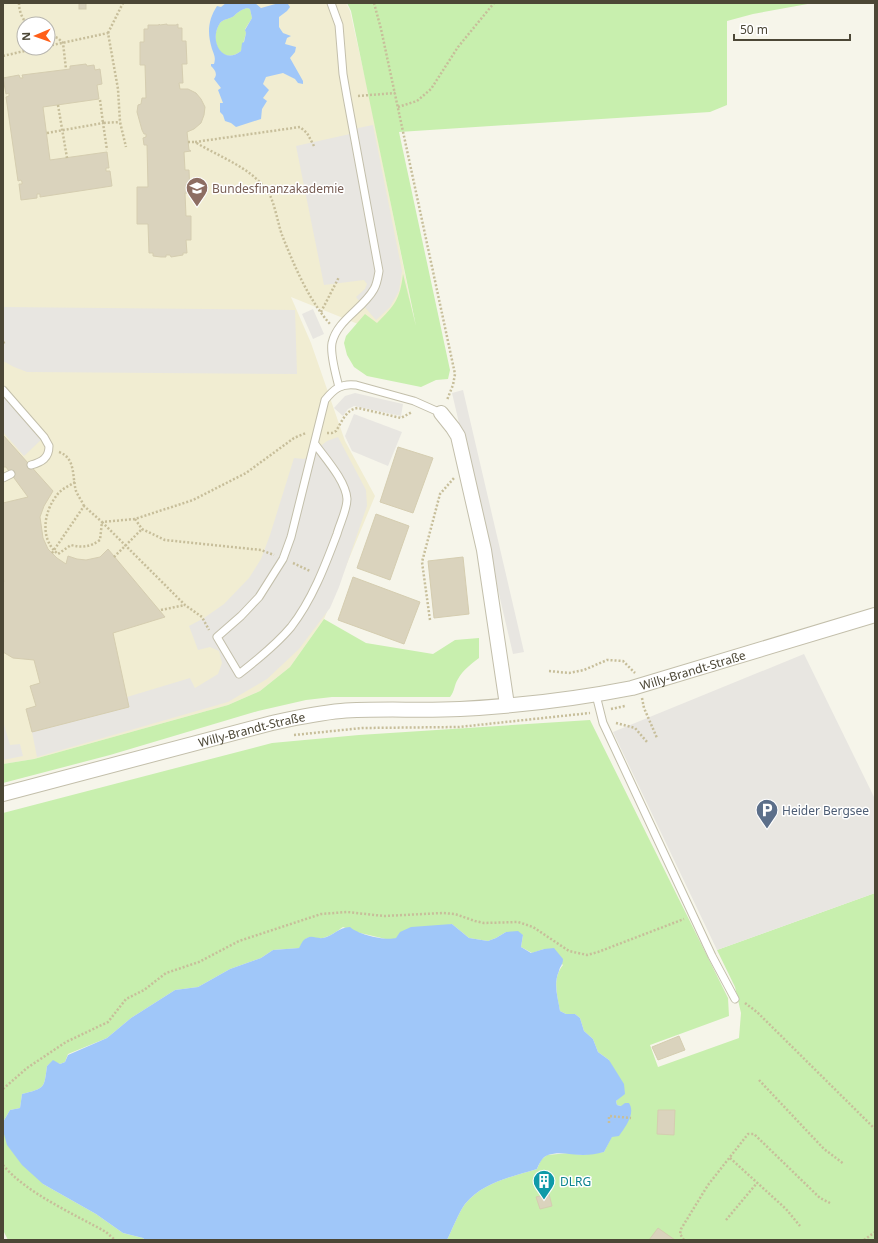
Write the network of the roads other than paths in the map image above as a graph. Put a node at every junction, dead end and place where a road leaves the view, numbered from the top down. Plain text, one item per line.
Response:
1 (331, 3) edge
2 (339, 386) junction
3 (3, 390) edge
4 (441, 413) joint
5 (315, 444) junction
6 (31, 465) dead end
7 (11, 474) dead end
8 (3, 478) edge
9 (875, 615) edge
10 (596, 695) junction
11 (507, 705) junction
12 (3, 794) edge
13 (735, 999) road end

1 - 2 lane
2 - 4 lane
2 - 5 lane
3 - 6 lane
4 - 11 street
5 - 5 lane
7 - 8 lane
9 - 10 street, Willy-Brandt-Straße
10 - 11 street, Willy-Brandt-Straße
10 - 13 lane
11 - 12 street, Willy-Brandt-Straße

